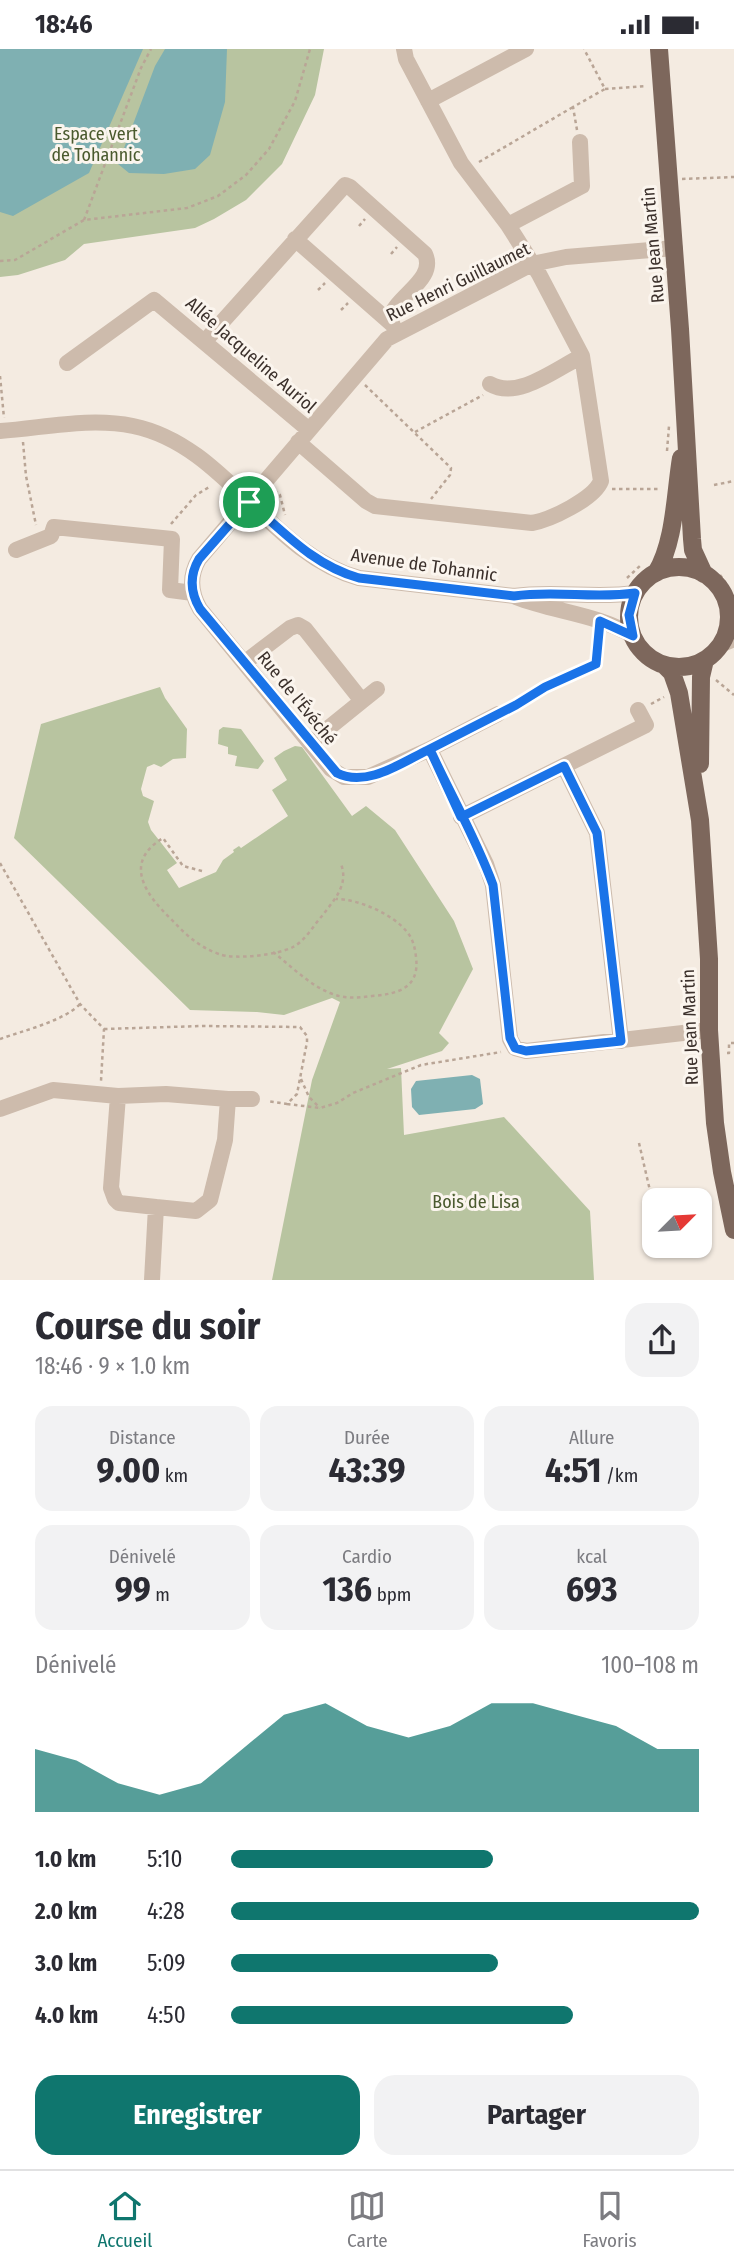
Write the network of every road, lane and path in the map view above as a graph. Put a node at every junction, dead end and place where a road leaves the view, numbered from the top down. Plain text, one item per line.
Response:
1 (151, 49) edge
2 (310, 49) edge
3 (404, 49) edge
4 (526, 49) edge
5 (584, 49) edge
6 (659, 49) edge
7 (650, 86) dead end
8 (605, 89) junction
9 (428, 100) junction
10 (573, 107) junction
11 (580, 142) joint
12 (475, 164) dead end
13 (734, 177) edge
14 (669, 179) junction
15 (84, 219) junction
16 (508, 225) junction
17 (295, 239) junction
18 (674, 248) junction
19 (0, 261) edge
20 (532, 264) junction
21 (394, 326) junction
22 (205, 341) junction
23 (582, 356) junction
24 (67, 363) dead end
25 (0, 376) edge
26 (355, 376) junction
27 (494, 386) joint
28 (669, 421) dead end
29 (2, 426) edge
30 (415, 432) junction
31 (304, 436) junction
32 (684, 438) junction
33 (23, 442) dead end
34 (667, 462) dead end
35 (734, 481) edge
36 (281, 484) dead end
37 (714, 485) dead end
38 (599, 486) junction
39 (211, 487) dead end
40 (663, 492) dead end
41 (249, 502) junction
42 (430, 511) junction
43 (288, 520) dead end
44 (38, 533) dead end
45 (159, 538) junction
46 (16, 550) dead end
47 (651, 565) junction
48 (704, 574) junction
49 (629, 587) junction
50 (193, 593) junction
51 (514, 596) junction
52 (730, 602) edge
53 (600, 621) junction
54 (633, 636) junction
55 (728, 642) edge
56 (705, 660) junction
57 (244, 663) junction
58 (664, 665) junction
59 (714, 678) dead end
60 (377, 689) dead end
61 (734, 695) edge
62 (362, 701) junction
63 (638, 710) dead end
64 (498, 714) joint
65 (310, 743) junction
66 (428, 750) junction
67 (564, 766) junction
68 (461, 817) junction
69 (700, 820) junction
70 (0, 863) edge
71 (341, 864) dead end
72 (202, 871) dead end
73 (336, 898) junction
74 (273, 952) junction
75 (709, 959) junction
76 (80, 1004) junction
77 (104, 1029) junction
78 (709, 1030) junction
79 (0, 1039) edge
80 (621, 1041) junction
81 (734, 1043) edge
82 (515, 1048) junction
83 (729, 1053) dead end
84 (300, 1078) junction
85 (100, 1094) junction
86 (118, 1096) junction
87 (228, 1099) junction
88 (253, 1099) joint
89 (287, 1104) junction
90 (320, 1108) junction
91 (0, 1109) edge
92 (639, 1143) dead end
93 (649, 1188) edge
94 (734, 1191) edge
95 (156, 1207) junction
96 (734, 1230) edge
97 (152, 1280) edge

1 - 15 path
2 - 15 path
3 - 9 street
4 - 9 street
5 - 8 path
6 - 14 main road, Rue Jean Martin
7 - 8 path
8 - 10 path
9 - 16 street
10 - 11 path
10 - 12 path
11 - 16 street
13 - 14 path
14 - 18 main road, Rue Jean Martin
15 - 19 path
16 - 20 street
17 - 21 street
17 - 21 street
17 - 22 street
18 - 20 street, Rue Henri Guillaumet
18 - 32 main road, Rue Jean Martin
20 - 21 street, Rue Henri Guillaumet
20 - 23 street
21 - 26 street, Rue Henri Guillaumet
22 - 24 street, Allée Jacqueline Auriol
22 - 31 street, Allée Jacqueline Auriol
23 - 27 street
23 - 38 street
25 - 29 path
26 - 30 path
26 - 31 street, Rue Henri Guillaumet
27 - 30 path
28 - 34 path
29 - 41 street, Avenue de Tohannic
30 - 42 path
31 - 41 street, Rue Henri Guillaumet
31 - 42 street, Allée Jacqueline Auriol
32 - 47 main road, Rue Jean Martin
32 - 48 main road, Rue Jean Martin
33 - 44 path
35 - 37 path
36 - 43 path
38 - 40 path
38 - 42 street, Allée Jacqueline Auriol
39 - 45 path
41 - 50 street
41 - 51 street, Avenue de Tohannic
45 - 46 street
45 - 50 street
47 - 48 main road
47 - 49 path
47 - 49 main road
48 - 52 main road
49 - 51 street, Avenue de Tohannic
49 - 54 main road
50 - 57 street, Rue de l'Évéché
51 - 53 street, Avenue de Tohannic
52 - 55 main road
53 - 54 street, Avenue de Tohannic
53 - 64 path
54 - 58 main road
55 - 56 main road
56 - 58 main road
56 - 69 main road, Rue Jean Martin
57 - 62 street
57 - 65 street, Rue de l'Évéché
58 - 69 main road, Rue Jean Martin
59 - 61 path
60 - 62 street
62 - 65 street
63 - 67 street
64 - 66 street, Rue de l'Évéché
65 - 66 street, Rue de l'Évéché
66 - 68 street
67 - 68 street
67 - 80 street
68 - 82 street
69 - 75 main road, Rue Jean Martin
70 - 76 path
71 - 73 path
72 - 74 path
73 - 74 path
73 - 74 path
75 - 78 main road, Rue Jean Martin
75 - 94 main road
76 - 77 path
76 - 79 path
77 - 84 path
77 - 85 path
78 - 80 street
78 - 96 main road, Rue Jean Martin
80 - 82 street
81 - 83 path
82 - 90 path
84 - 89 path
84 - 90 path
85 - 86 street
85 - 91 street
86 - 87 street
86 - 95 street
87 - 88 street
87 - 95 street
88 - 89 path
89 - 90 path
92 - 93 path
95 - 97 street

